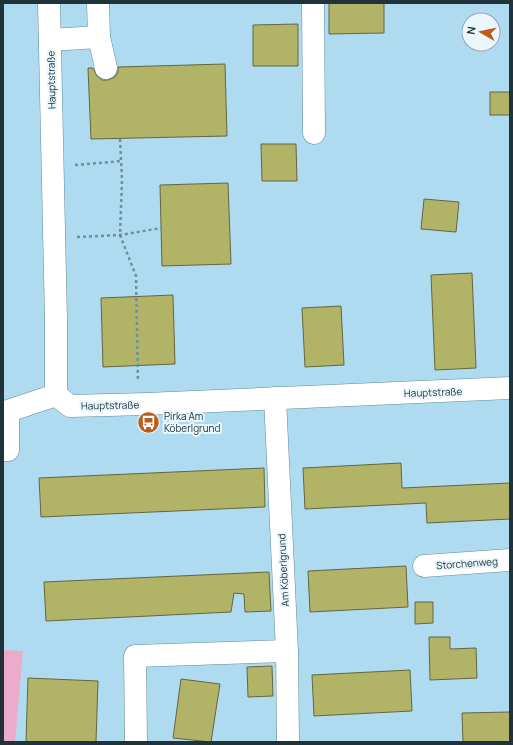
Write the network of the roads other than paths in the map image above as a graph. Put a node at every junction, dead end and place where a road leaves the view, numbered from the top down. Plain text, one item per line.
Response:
1 (49, 3) edge
2 (98, 3) edge
3 (313, 3) edge
4 (98, 37) junction
5 (50, 40) junction
6 (106, 68) dead end
7 (314, 133) dead end
8 (510, 388) edge
9 (56, 395) junction
10 (275, 398) junction
11 (3, 450) edge
12 (510, 560) edge
13 (424, 566) dead end
14 (287, 651) junction
15 (136, 742) edge
16 (288, 742) edge

1 - 5 street, Hauptstraße
2 - 4 street
3 - 7 street
4 - 5 street
4 - 6 street
5 - 9 street, Hauptstraße
8 - 10 street, Hauptstraße
9 - 10 street, Hauptstraße
9 - 11 street
10 - 14 street, Am Köberlgrund
12 - 13 street, Storchenweg
14 - 15 street
14 - 16 street, Am Köberlgrund

